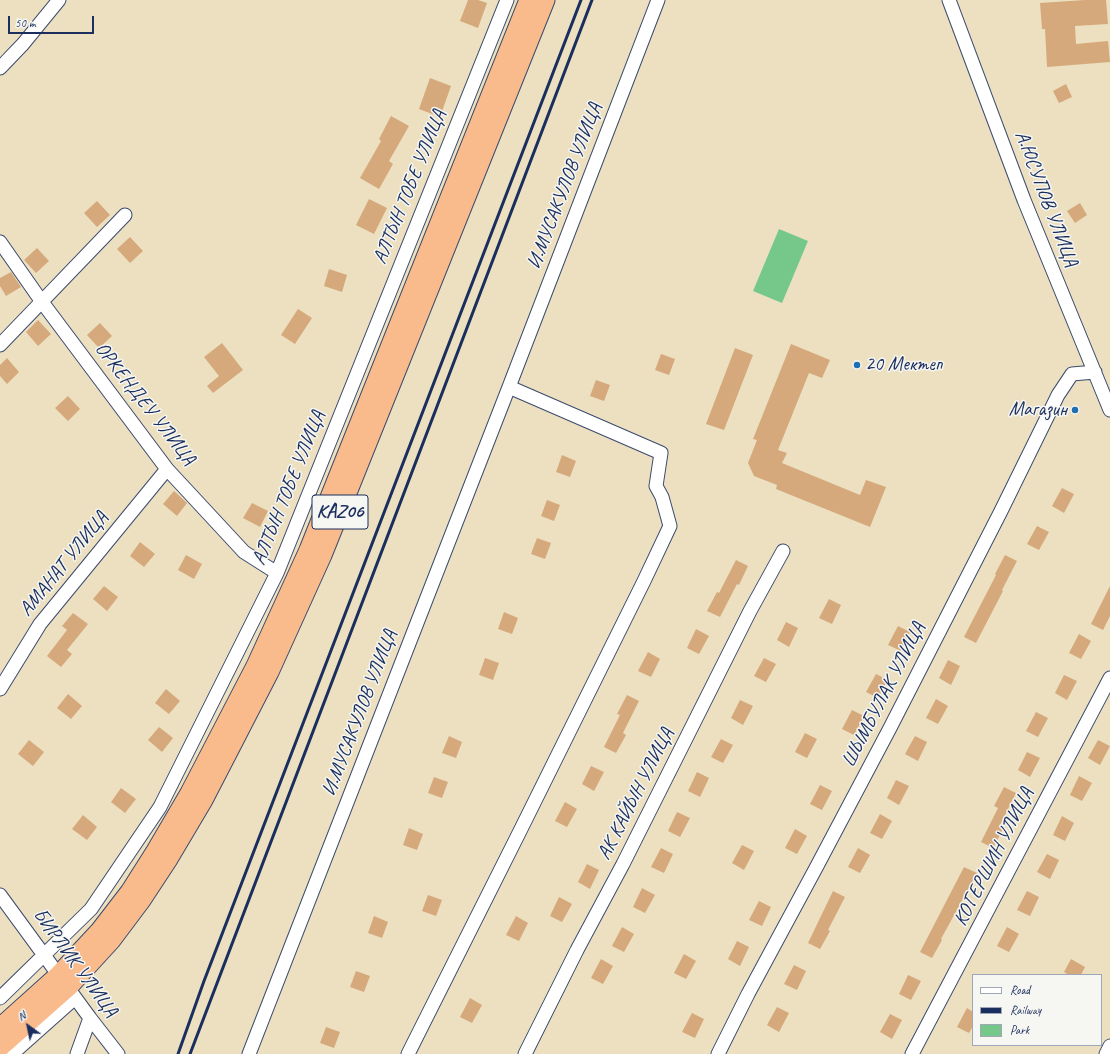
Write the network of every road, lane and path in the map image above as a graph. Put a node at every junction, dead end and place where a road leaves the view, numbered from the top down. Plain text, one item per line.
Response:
1 (59, 0) edge
2 (507, 0) edge
3 (529, 0) edge
4 (544, 0) edge
5 (658, 0) edge
6 (949, 0) edge
7 (0, 68) edge
8 (125, 215) dead end
9 (0, 242) edge
10 (42, 302) junction
11 (0, 345) edge
12 (1095, 372) junction
13 (509, 387) junction
14 (1110, 410) edge
15 (168, 469) junction
16 (783, 551) dead end
17 (277, 573) junction
18 (1110, 678) edge
19 (0, 690) edge
20 (0, 895) edge
21 (44, 954) junction
22 (67, 986) junction
23 (0, 998) edge
24 (90, 1018) junction
25 (0, 1028) edge
26 (1110, 1046) edge
27 (0, 1047) edge
28 (12, 1054) edge
29 (77, 1054) edge
30 (118, 1054) edge
31 (248, 1054) edge
32 (408, 1054) edge
33 (525, 1054) edge
34 (718, 1054) edge
35 (912, 1054) edge
36 (1106, 1054) edge

1 - 7 street
2 - 17 street, АЛТЫН ТОБЕ УЛИЦА
3 - 22 highway, KАZ06
4 - 22 highway, KАZ06
5 - 13 street, И.МУСАКУЛОВ УЛИЦА
6 - 12 street, А.ЮСУПОВ УЛИЦА
8 - 10 street
9 - 10 street, ОРКЕНДЕУ УЛИЦА
10 - 11 street
10 - 15 street, ОРКЕНДЕУ УЛИЦА
12 - 14 street, А.ЮСУПОВ УЛИЦА
12 - 34 street, ШЫМБУЛАК УЛИЦА
13 - 31 street, И.МУСАКУЛОВ УЛИЦА
13 - 32 street
15 - 17 street, ОРКЕНДЕУ УЛИЦА
15 - 19 street, АМАНАТ УЛИЦА
16 - 33 street, АК КАЙЫН УЛИЦА
17 - 21 street, АЛТЫН ТОБЕ УЛИЦА
18 - 35 street, КОГЕРШИН УЛИЦА
20 - 21 street, БИРЛИК УЛИЦА
21 - 22 street, БИРЛИК УЛИЦА
21 - 23 street, АЛТЫН ТОБЕ УЛИЦА
22 - 24 street, БИРЛИК УЛИЦА
22 - 25 highway, KАZ06
22 - 27 highway, KАZ06
22 - 28 street
24 - 29 street
24 - 30 street, БИРЛИК УЛИЦА
26 - 36 street

